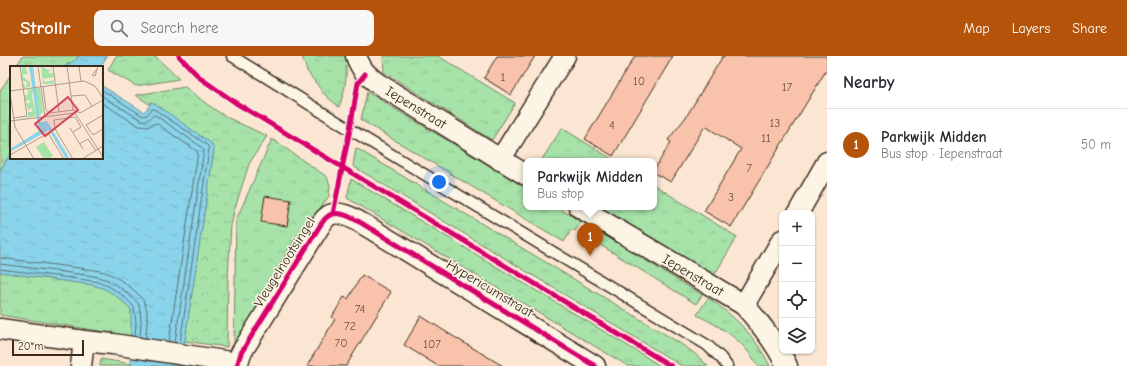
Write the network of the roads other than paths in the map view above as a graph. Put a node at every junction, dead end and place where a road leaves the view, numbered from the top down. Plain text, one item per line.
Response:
1 (356, 56) edge
2 (565, 56) edge
3 (237, 57) edge
4 (500, 160) junction
5 (827, 162) edge
6 (523, 173) edge
7 (584, 210) edge
8 (800, 210) edge
9 (373, 230) joint
10 (779, 245) edge
11 (744, 306) junction
12 (0, 329) edge
13 (84, 341) junction
14 (237, 364) edge
15 (80, 366) edge
16 (595, 366) edge
17 (727, 366) edge
18 (787, 366) edge

1 - 4 street, Iepenstraat
2 - 4 street
3 - 17 lane
4 - 6 street, Iepenstraat
5 - 8 street
7 - 11 street, Iepenstraat
9 - 14 street, Vleugelnootsingel
9 - 16 street, Hypericumstraat
10 - 11 street
11 - 18 street, Iepenstraat
12 - 13 street
13 - 14 street
13 - 15 street

